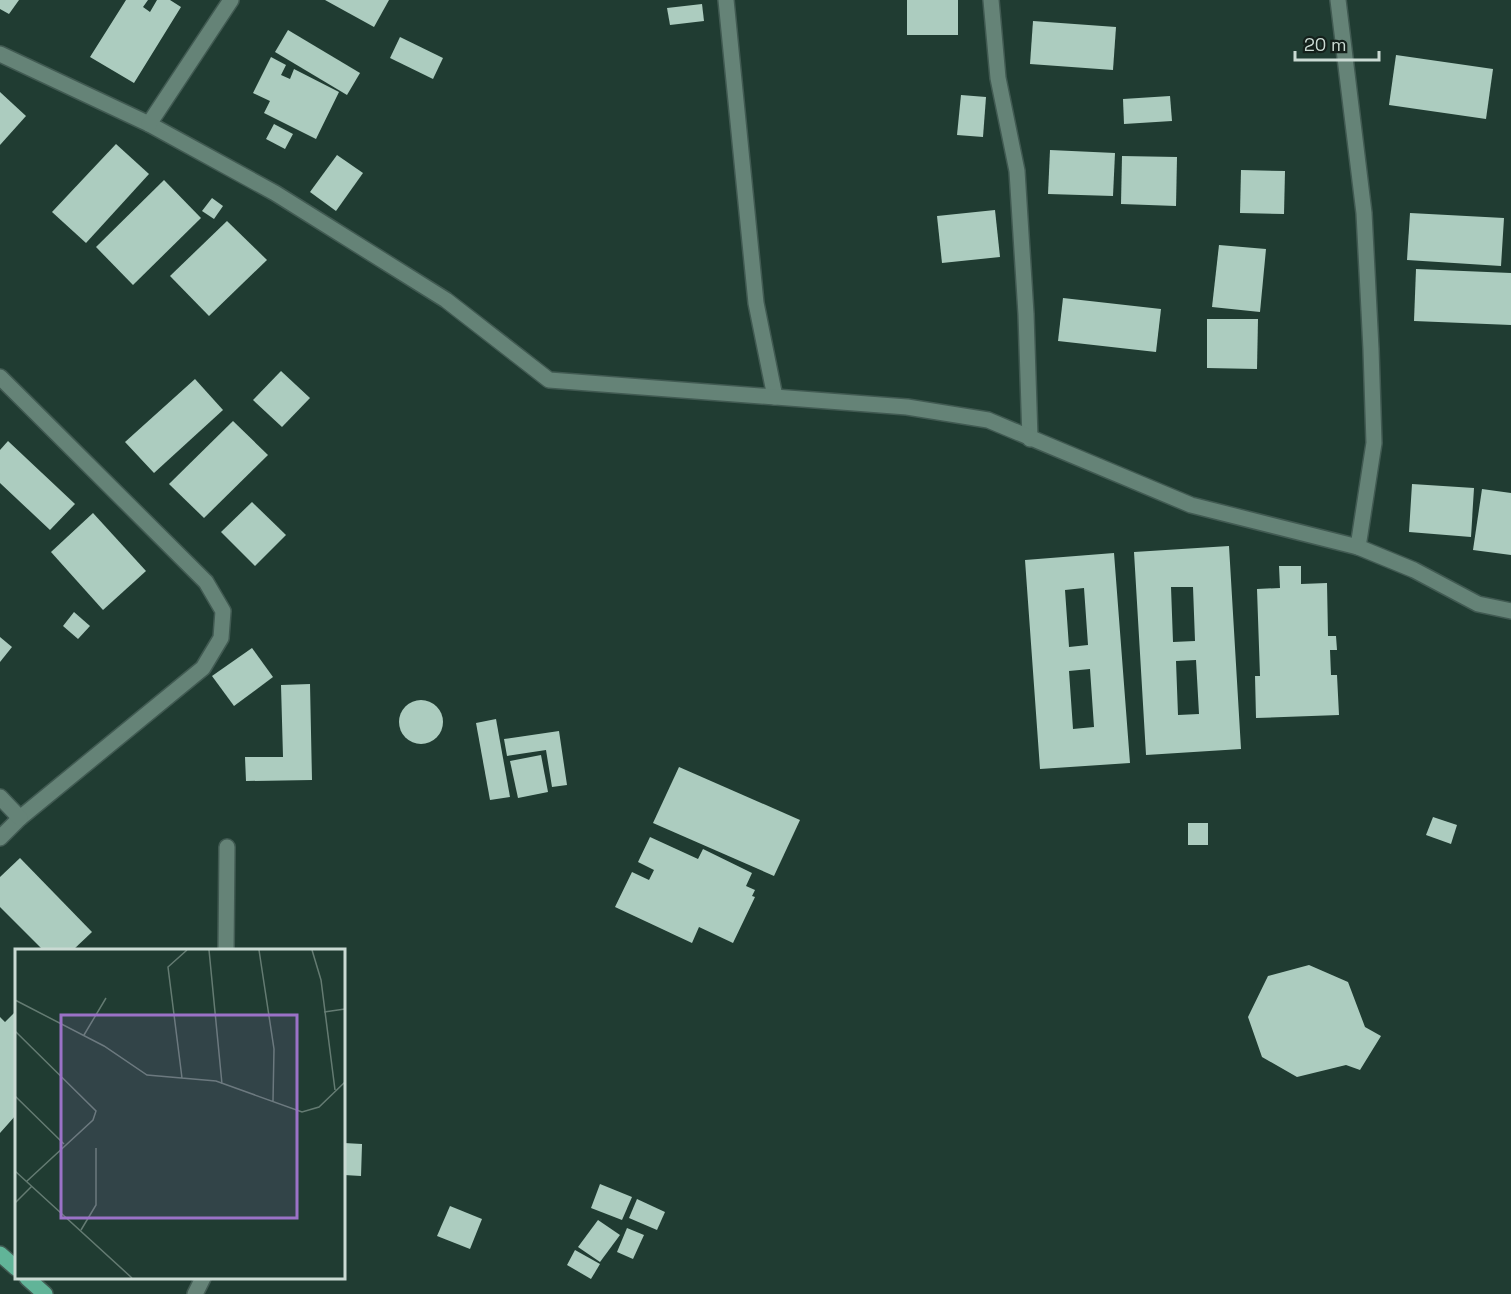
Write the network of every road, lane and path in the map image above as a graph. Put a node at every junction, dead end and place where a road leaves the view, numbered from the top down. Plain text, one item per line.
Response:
1 (231, 0) edge
2 (726, 0) edge
3 (991, 0) edge
4 (1338, 0) edge
5 (0, 54) edge
6 (149, 124) junction
7 (0, 377) edge
8 (775, 397) junction
9 (1030, 439) junction
10 (1358, 547) junction
11 (1511, 611) edge
12 (0, 797) edge
13 (20, 818) junction
14 (0, 838) edge
15 (226, 847) dead end
16 (226, 949) edge
17 (0, 1254) edge
18 (15, 1268) edge
19 (28, 1279) edge
20 (202, 1279) edge
21 (45, 1294) edge
22 (195, 1294) edge

1 - 6 street
2 - 8 street
3 - 9 street
4 - 10 street
5 - 6 street
6 - 8 street
7 - 13 street
8 - 9 street
9 - 10 street
10 - 11 street
12 - 13 street
13 - 14 street
15 - 16 street
17 - 18 main road
19 - 21 main road
20 - 22 street

